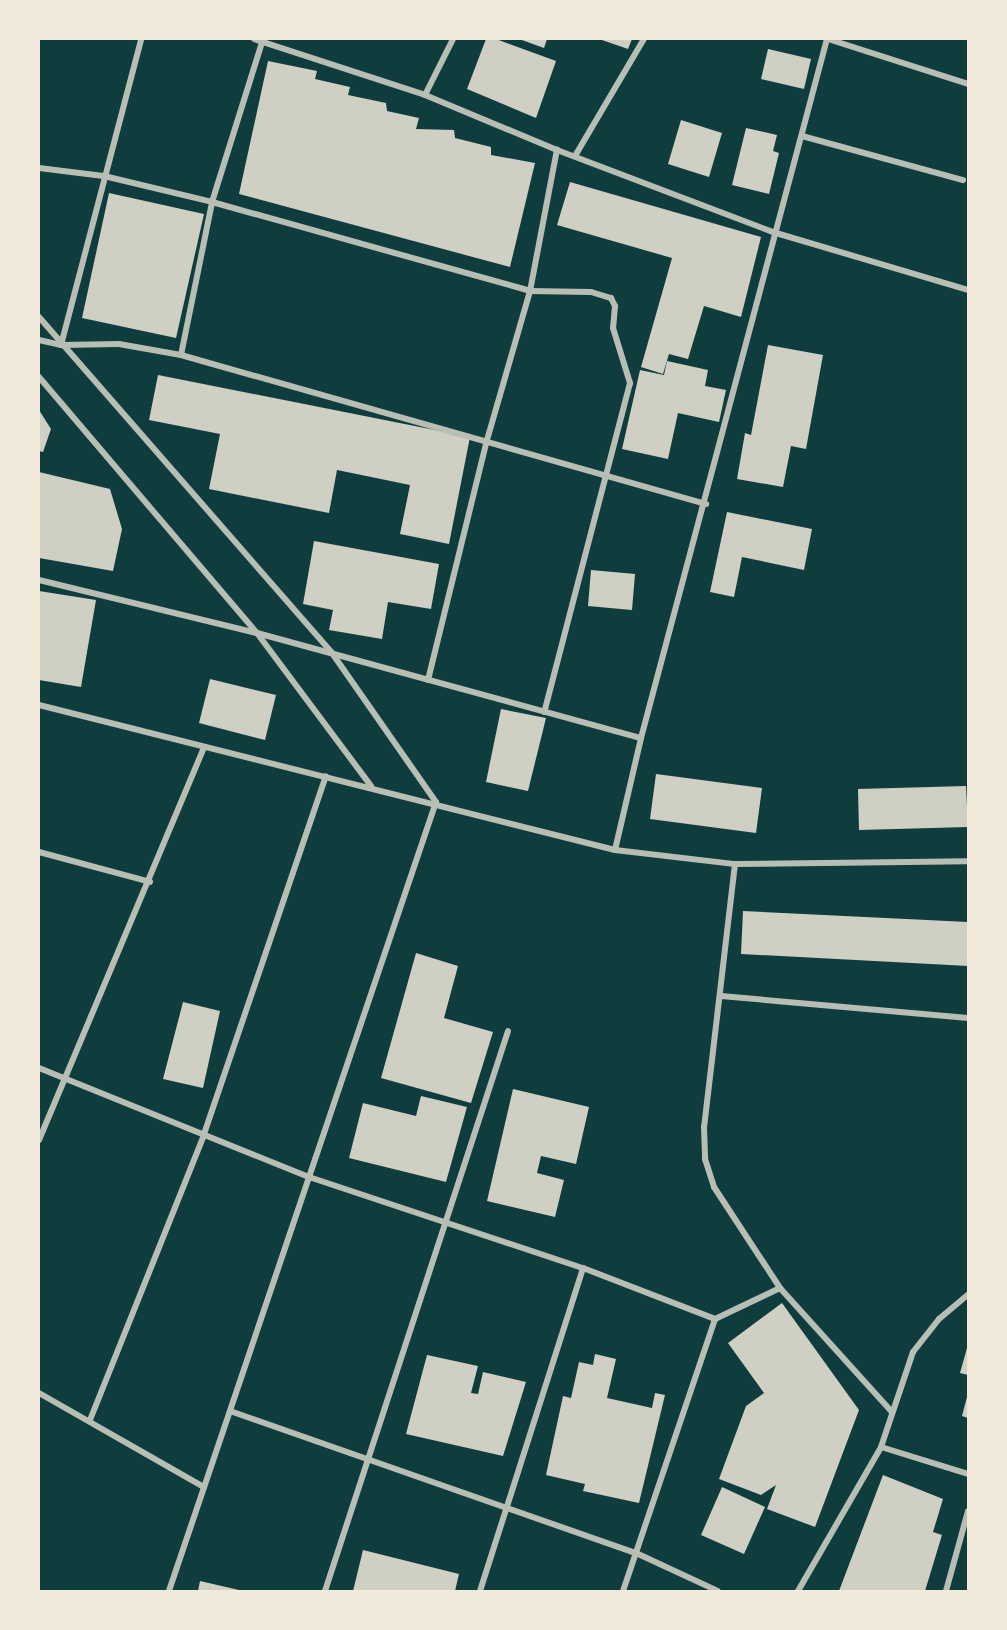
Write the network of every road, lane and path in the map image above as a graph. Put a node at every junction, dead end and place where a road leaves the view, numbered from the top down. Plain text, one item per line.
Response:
1 (141, 39) edge
2 (254, 39) edge
3 (453, 39) edge
4 (644, 39) edge
5 (828, 39) edge
6 (262, 42) junction
7 (968, 84) edge
8 (425, 95) junction
9 (802, 135) junction
10 (556, 150) junction
11 (575, 156) junction
12 (39, 168) edge
13 (104, 176) junction
14 (963, 180) dead end
15 (212, 202) junction
16 (776, 233) junction
17 (968, 290) edge
18 (530, 291) junction
19 (39, 317) edge
20 (39, 340) edge
21 (61, 345) junction
22 (181, 355) junction
23 (39, 377) edge
24 (487, 440) junction
25 (605, 476) junction
26 (706, 504) junction
27 (39, 580) edge
28 (257, 633) junction
29 (332, 653) junction
30 (428, 680) junction
31 (39, 705) edge
32 (544, 712) junction
33 (641, 738) junction
34 (203, 749) junction
35 (326, 776) junction
36 (371, 786) junction
37 (436, 802) junction
38 (615, 850) junction
39 (39, 852) edge
40 (968, 861) edge
41 (735, 864) junction
42 (150, 882) junction
43 (721, 996) junction
44 (968, 1018) edge
45 (508, 1030) dead end
46 (39, 1068) edge
47 (67, 1081) junction
48 (203, 1137) junction
49 (39, 1140) edge
50 (309, 1177) junction
51 (446, 1220) junction
52 (583, 1268) junction
53 (780, 1288) junction
54 (968, 1295) edge
55 (715, 1319) junction
56 (39, 1393) edge
57 (230, 1411) junction
58 (892, 1412) junction
59 (90, 1420) junction
60 (881, 1447) junction
61 (367, 1461) junction
62 (968, 1474) edge
63 (204, 1487) junction
64 (506, 1509) junction
65 (968, 1511) edge
66 (636, 1552) junction
67 (169, 1591) edge
68 (325, 1591) edge
69 (480, 1591) edge
70 (623, 1591) edge
71 (718, 1591) edge
72 (798, 1591) edge
73 (946, 1591) edge

1 - 13 street
2 - 6 street
3 - 8 street
4 - 11 street
5 - 7 street
5 - 9 street
6 - 8 street
6 - 15 street
8 - 10 street
9 - 14 street
9 - 16 street
10 - 11 street
10 - 18 street
11 - 16 street
12 - 13 street
13 - 15 street
13 - 21 street
15 - 18 street
15 - 22 street
16 - 17 street
16 - 26 street
18 - 24 street
18 - 25 street
19 - 21 street
20 - 21 street
21 - 22 street
21 - 29 street
22 - 24 street
23 - 28 street
24 - 25 street
24 - 30 street
25 - 26 street
25 - 32 street
26 - 33 street
27 - 28 street
28 - 29 street
28 - 36 street
29 - 30 street
29 - 37 street
30 - 32 street
31 - 34 street
32 - 33 street
33 - 38 street
34 - 35 street
34 - 42 street
35 - 36 street
35 - 48 street
36 - 37 street
37 - 38 street
37 - 50 street
38 - 41 street
39 - 42 street
40 - 41 street
41 - 43 street
42 - 47 street
43 - 44 street
43 - 53 street
45 - 51 street
46 - 47 street
47 - 48 street
47 - 49 street
48 - 50 street
48 - 59 street
50 - 51 street
50 - 57 street
51 - 52 street
51 - 61 street
52 - 55 street
52 - 64 street
53 - 55 street
53 - 58 street
54 - 58 street
55 - 66 street
56 - 59 street
57 - 61 street
57 - 63 street
58 - 60 street
59 - 63 street
60 - 62 street
60 - 72 street
61 - 64 street
61 - 68 street
63 - 67 street
64 - 66 street
64 - 69 street
65 - 73 street
66 - 70 street
66 - 71 street

